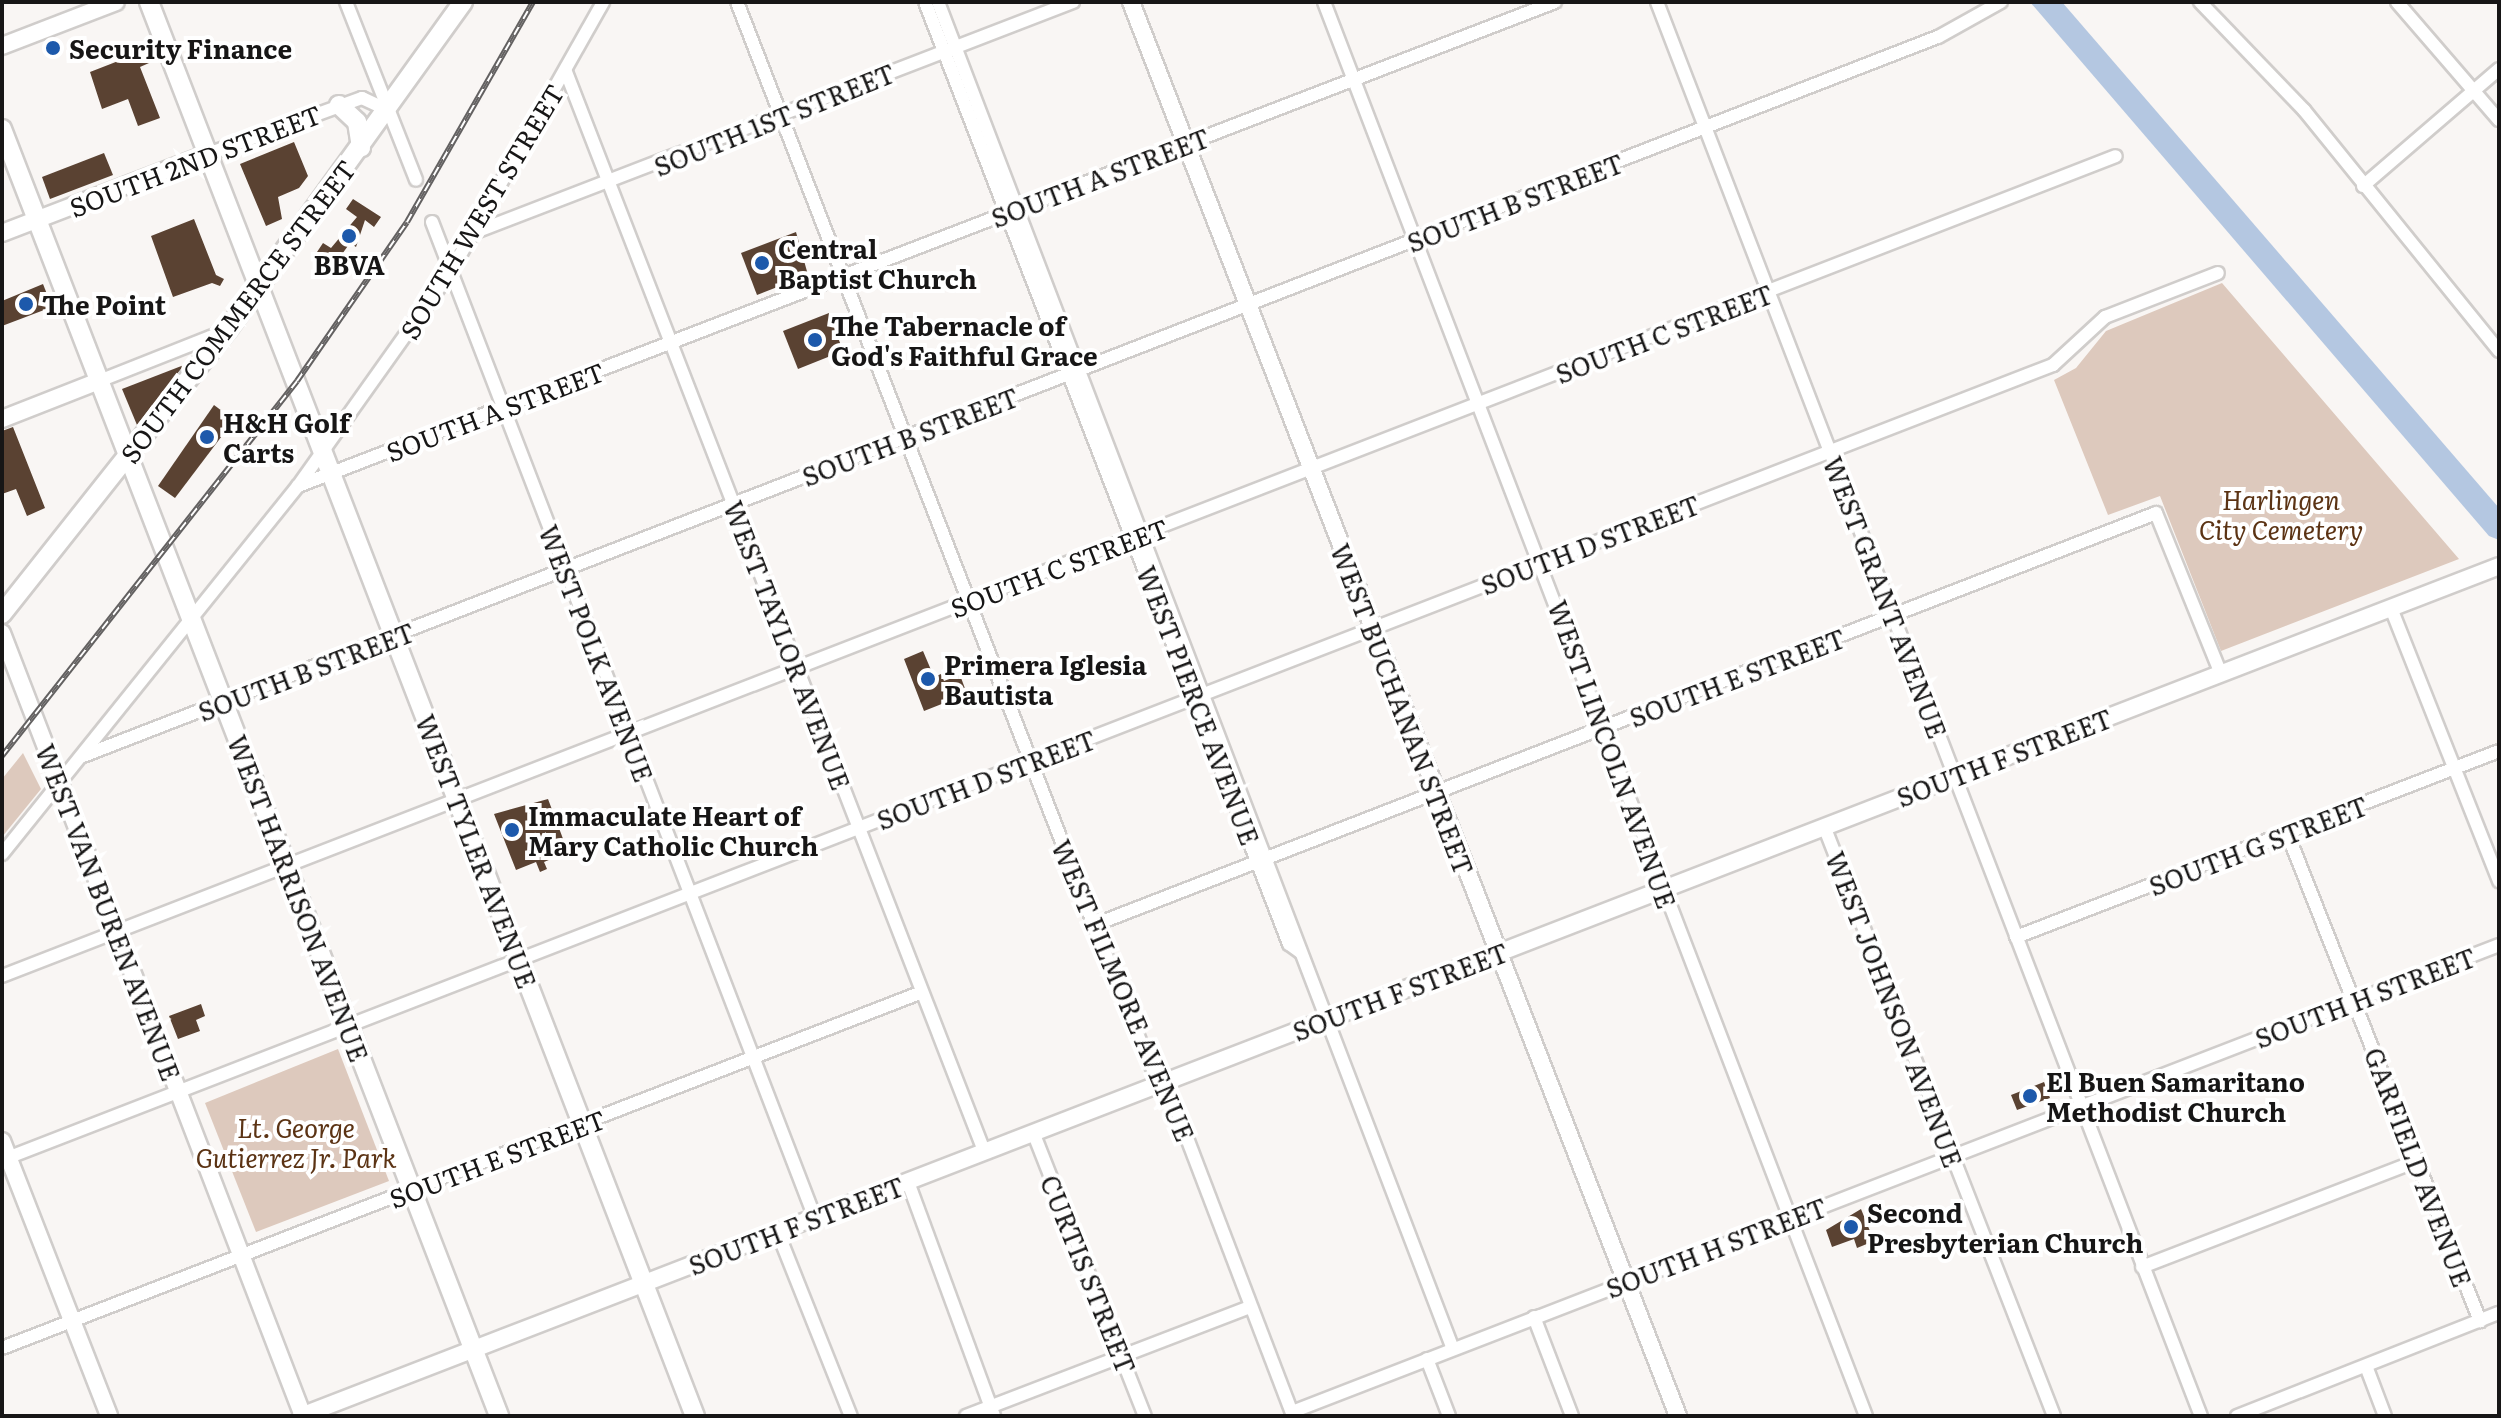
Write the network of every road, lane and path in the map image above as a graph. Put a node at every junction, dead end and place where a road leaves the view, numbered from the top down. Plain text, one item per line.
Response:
1 (116, 2) edge
2 (149, 2) edge
3 (346, 2) edge
4 (463, 2) edge
5 (603, 2) edge
6 (737, 2) edge
7 (925, 2) edge
8 (938, 2) edge
9 (1073, 2) edge
10 (1131, 2) edge
11 (1324, 2) edge
12 (1555, 2) edge
13 (1657, 2) edge
14 (2001, 2) edge
15 (2200, 2) edge
16 (2397, 2) edge
17 (2, 46) edge
18 (950, 50) junction
19 (2499, 69) edge
20 (566, 72) junction
21 (1354, 80) junction
22 (2474, 90) junction
23 (339, 105) junction
24 (388, 110) junction
25 (782, 116) junction
26 (2499, 120) edge
27 (1706, 128) junction
28 (2, 129) edge
29 (1184, 145) junction
30 (361, 148) junction
31 (208, 154) junction
32 (2116, 156) dead end
33 (416, 180) dead end
34 (610, 183) junction
35 (2363, 186) junction
36 (1012, 211) junction
37 (37, 220) junction
38 (432, 222) dead end
39 (2, 233) edge
40 (473, 233) junction
41 (1416, 241) junction
42 (451, 271) junction
43 (2218, 273) dead end
44 (845, 277) junction
45 (259, 287) junction
46 (1771, 291) junction
47 (1248, 306) junction
48 (228, 329) junction
49 (671, 344) junction
50 (2499, 351) edge
51 (1075, 372) junction
52 (99, 381) junction
53 (1480, 404) junction
54 (503, 408) junction
55 (2, 419) edge
56 (907, 438) junction
57 (1830, 451) junction
58 (324, 454) junction
59 (128, 456) junction
60 (1311, 470) junction
61 (331, 474) junction
62 (298, 486) junction
63 (735, 505) junction
64 (1139, 536) junction
65 (1541, 563) junction
66 (2499, 566) edge
67 (566, 570) junction
68 (970, 602) junction
69 (2391, 608) junction
70 (2, 614) edge
71 (1893, 616) junction
72 (191, 618) junction
73 (1373, 628) junction
74 (2, 633) edge
75 (394, 636) junction
76 (798, 669) junction
77 (2221, 674) junction
78 (1200, 696) junction
79 (224, 703) junction
80 (1606, 728) junction
81 (629, 735) junction
82 (2499, 751) edge
83 (83, 756) junction
84 (1032, 761) junction
85 (2456, 767) junction
86 (1955, 778) junction
87 (58, 784) junction
88 (1436, 794) junction
89 (457, 802) junction
90 (1824, 826) junction
91 (859, 829) junction
92 (2288, 835) junction
93 (2, 854) edge
94 (1264, 858) junction
95 (287, 867) junction
96 (2499, 881) edge
97 (1663, 891) junction
98 (690, 892) junction
99 (1094, 925) junction
100 (117, 932) junction
101 (2016, 937) junction
102 (2499, 945) edge
103 (1498, 955) junction
104 (519, 960) junction
105 (2, 976) edge
106 (922, 992) junction
107 (2354, 1002) junction
108 (1326, 1019) junction
109 (349, 1028) junction
110 (754, 1057) junction
111 (1159, 1084) junction
112 (179, 1092) junction
113 (2081, 1105) junction
114 (583, 1124) junction
115 (1033, 1132) junction
116 (2, 1141) edge
117 (984, 1151) junction
118 (1953, 1155) junction
119 (5, 1159) edge
120 (2417, 1161) junction
121 (908, 1182) junction
122 (412, 1191) junction
123 (815, 1218) junction
124 (1789, 1218) junction
125 (778, 1233) junction
126 (242, 1256) junction
127 (2142, 1267) junction
128 (1626, 1281) junction
129 (644, 1282) junction
130 (1250, 1307) junction
131 (2499, 1313) edge
132 (1534, 1317) junction
133 (71, 1320) junction
134 (2480, 1321) junction
135 (2, 1348) edge
136 (473, 1348) junction
137 (1453, 1349) junction
138 (1122, 1356) junction
139 (1427, 1359) junction
140 (2366, 1366) junction
141 (992, 1411) edge
142 (1292, 1414) edge
143 (109, 1416) edge
144 (302, 1416) edge
145 (499, 1416) edge
146 (695, 1416) edge
147 (851, 1416) edge
148 (966, 1416) edge
149 (1145, 1416) edge
150 (1449, 1416) edge
151 (1572, 1416) edge
152 (1678, 1416) edge
153 (1866, 1416) edge
154 (2054, 1416) edge
155 (2201, 1416) edge
156 (2237, 1416) edge
157 (2385, 1416) edge

1 - 17 street
2 - 31 main road, WEST TYLER AVENUE
3 - 24 street
4 - 24 main road, SOUTH COMMERCE STREET
5 - 20 street, SOUTH WEST STREET
6 - 25 street, WEST FILMORE AVENUE
7 - 18 street
8 - 18 street
9 - 18 street, SOUTH 1ST STREET
10 - 29 street, WEST BUCHANAN STREET
11 - 21 street, WEST LINCOLN AVENUE
12 - 21 street, SOUTH A STREET
13 - 27 street, WEST GRANT AVENUE
14 - 27 street, SOUTH B STREET
15 - 35 street
16 - 22 street
18 - 25 street, SOUTH 1ST STREET
18 - 36 street, WEST PIERCE AVENUE
19 - 22 street
20 - 34 street, WEST TAYLOR AVENUE
20 - 40 street, SOUTH WEST STREET
21 - 29 street, SOUTH A STREET
21 - 41 street, WEST LINCOLN AVENUE
22 - 26 street
22 - 35 street
23 - 24 street, SOUTH 2ND STREET
23 - 30 main road
23 - 31 street, SOUTH 2ND STREET
24 - 30 main road, SOUTH COMMERCE STREET
24 - 33 street
25 - 34 street, SOUTH 1ST STREET
25 - 44 street, WEST FILMORE AVENUE
27 - 41 street, SOUTH B STREET
27 - 46 street, WEST GRANT AVENUE
28 - 37 main road, WEST HARRISON AVENUE
29 - 36 street, SOUTH A STREET
29 - 47 street, WEST BUCHANAN STREET
30 - 45 main road, SOUTH COMMERCE STREET
31 - 37 street, SOUTH 2ND STREET
31 - 45 main road, WEST TYLER AVENUE
32 - 46 street, SOUTH C STREET
34 - 40 street, SOUTH 1ST STREET
34 - 49 street, WEST TAYLOR AVENUE
35 - 50 street
36 - 44 street, SOUTH A STREET
36 - 51 street, WEST PIERCE AVENUE
37 - 39 street, SOUTH 2ND STREET
37 - 52 main road, WEST HARRISON AVENUE
38 - 42 street, WEST POLK AVENUE
40 - 42 street, SOUTH WEST STREET
41 - 47 street, SOUTH B STREET
41 - 53 street, WEST LINCOLN AVENUE
42 - 54 street, WEST POLK AVENUE
42 - 58 street, SOUTH WEST STREET
43 - 57 street, SOUTH D STREET
44 - 49 street, SOUTH A STREET
44 - 56 street, WEST FILMORE AVENUE
45 - 48 main road, SOUTH COMMERCE STREET
45 - 58 main road, WEST TYLER AVENUE
46 - 53 street, SOUTH C STREET
46 - 57 street, WEST GRANT AVENUE
47 - 51 street, SOUTH B STREET
47 - 60 street, WEST BUCHANAN STREET
48 - 52 street
48 - 59 main road, SOUTH COMMERCE STREET
49 - 54 street, SOUTH A STREET
49 - 63 street, WEST TAYLOR AVENUE
51 - 56 street, SOUTH B STREET
51 - 64 street, WEST PIERCE AVENUE
52 - 55 street
52 - 59 main road, WEST HARRISON AVENUE
53 - 60 street, SOUTH C STREET
53 - 65 street, WEST LINCOLN AVENUE
54 - 61 street, SOUTH A STREET
54 - 67 street, WEST POLK AVENUE
56 - 63 street, SOUTH B STREET
56 - 68 street, WEST FILMORE AVENUE
57 - 65 street, SOUTH D STREET
57 - 71 street, WEST GRANT AVENUE
58 - 61 main road, WEST TYLER AVENUE
58 - 62 street, SOUTH WEST STREET
59 - 70 main road, SOUTH COMMERCE STREET
59 - 72 main road, WEST HARRISON AVENUE
60 - 64 street, SOUTH C STREET
60 - 73 street, WEST BUCHANAN STREET
61 - 62 street
61 - 75 main road, WEST TYLER AVENUE
62 - 72 street
63 - 67 street, SOUTH B STREET
63 - 76 street, WEST TAYLOR AVENUE
64 - 68 street, SOUTH C STREET
64 - 78 street, WEST PIERCE AVENUE
65 - 73 street, SOUTH D STREET
65 - 80 street, WEST LINCOLN AVENUE
66 - 69 street, SOUTH F STREET
67 - 75 street, SOUTH B STREET
67 - 81 street, WEST POLK AVENUE
68 - 76 street, SOUTH C STREET
68 - 84 street, WEST FILMORE AVENUE
69 - 77 street, SOUTH F STREET
69 - 85 street
71 - 77 street, SOUTH E STREET
71 - 80 street, SOUTH E STREET
71 - 86 street, WEST GRANT AVENUE
72 - 79 main road, WEST HARRISON AVENUE
72 - 83 street
73 - 78 street, SOUTH D STREET
73 - 88 street, WEST BUCHANAN STREET
74 - 87 street, WEST VAN BUREN AVENUE
75 - 79 street, SOUTH B STREET
75 - 89 main road, WEST TYLER AVENUE
76 - 81 street, SOUTH C STREET
76 - 91 street, WEST TAYLOR AVENUE
77 - 86 street, SOUTH F STREET
78 - 84 street, SOUTH D STREET
78 - 94 street, WEST PIERCE AVENUE
79 - 83 street, SOUTH B STREET
79 - 95 main road, WEST HARRISON AVENUE
80 - 88 street, SOUTH E STREET
80 - 97 street, WEST LINCOLN AVENUE
81 - 89 street, SOUTH C STREET
81 - 98 street, WEST POLK AVENUE
82 - 85 street, SOUTH G STREET
83 - 87 street
84 - 91 street, SOUTH D STREET
84 - 99 street, WEST FILMORE AVENUE
85 - 92 street, SOUTH G STREET
85 - 96 street
86 - 90 street, SOUTH F STREET
86 - 101 street, WEST GRANT AVENUE
87 - 93 street
87 - 100 street, WEST VAN BUREN AVENUE
88 - 94 street, SOUTH E STREET
88 - 103 street, WEST BUCHANAN STREET
89 - 95 street, SOUTH C STREET
89 - 104 main road, WEST TYLER AVENUE
90 - 97 street, SOUTH F STREET
90 - 118 street, WEST JOHNSON AVENUE
91 - 98 street, SOUTH D STREET
91 - 106 street, WEST TAYLOR AVENUE
92 - 101 street, SOUTH G STREET
92 - 107 street, GARFIELD AVENUE
94 - 99 street, SOUTH E STREET
94 - 108 street, WEST PIERCE AVENUE
95 - 100 street, SOUTH C STREET
95 - 109 main road, WEST HARRISON AVENUE
97 - 103 street, SOUTH F STREET
97 - 124 street, WEST LINCOLN AVENUE
98 - 104 street, SOUTH D STREET
98 - 110 street, WEST POLK AVENUE
99 - 111 street, WEST FILMORE AVENUE
100 - 105 street, SOUTH C STREET
100 - 112 street, WEST VAN BUREN AVENUE
101 - 113 street, WEST GRANT AVENUE
102 - 107 street, SOUTH H STREET
103 - 108 street, SOUTH F STREET
103 - 128 street, WEST BUCHANAN STREET
104 - 109 street, SOUTH D STREET
104 - 114 main road, WEST TYLER AVENUE
106 - 110 street, SOUTH E STREET
106 - 117 street, WEST TAYLOR AVENUE
107 - 113 street, SOUTH H STREET
107 - 120 street, GARFIELD AVENUE
108 - 111 street, SOUTH F STREET
108 - 137 street, WEST PIERCE AVENUE
109 - 112 street, SOUTH D STREET
109 - 122 main road, WEST HARRISON AVENUE
110 - 114 street, SOUTH E STREET
110 - 123 street, WEST POLK AVENUE
111 - 115 street, SOUTH F STREET
111 - 130 street, WEST FILMORE AVENUE
112 - 119 street, SOUTH D STREET
112 - 126 street, WEST VAN BUREN AVENUE
113 - 118 street, SOUTH H STREET
113 - 127 street, WEST GRANT AVENUE
114 - 122 street, SOUTH E STREET
114 - 129 main road, WEST TYLER AVENUE
115 - 117 street, SOUTH F STREET
115 - 138 street, CURTIS STREET
116 - 119 street
117 - 121 street, SOUTH F STREET
118 - 124 street, SOUTH H STREET
118 - 154 street, WEST JOHNSON AVENUE
119 - 133 street
120 - 127 street
120 - 134 street, GARFIELD AVENUE
121 - 123 street, SOUTH F STREET
121 - 141 street
122 - 126 street, SOUTH E STREET
122 - 136 main road, WEST HARRISON AVENUE
123 - 125 street, SOUTH F STREET
124 - 128 street, SOUTH H STREET
124 - 153 street, WEST LINCOLN AVENUE
125 - 129 street, SOUTH F STREET
125 - 147 street
126 - 133 street, SOUTH E STREET
126 - 144 street, WEST VAN BUREN AVENUE
127 - 155 street, WEST GRANT AVENUE
128 - 132 street, SOUTH H STREET
128 - 152 street, WEST BUCHANAN STREET
129 - 136 street, SOUTH F STREET
129 - 146 main road, WEST TYLER AVENUE
130 - 138 street
130 - 142 street, WEST FILMORE AVENUE
131 - 134 street
132 - 137 street, SOUTH H STREET
132 - 151 street
133 - 135 street, SOUTH E STREET
133 - 143 street
134 - 140 street
136 - 144 street, SOUTH F STREET
136 - 145 main road, WEST HARRISON AVENUE
137 - 139 street, SOUTH H STREET
138 - 141 street
138 - 149 street, CURTIS STREET
139 - 142 street, SOUTH H STREET
139 - 150 street
140 - 156 street
140 - 157 street
141 - 148 street

